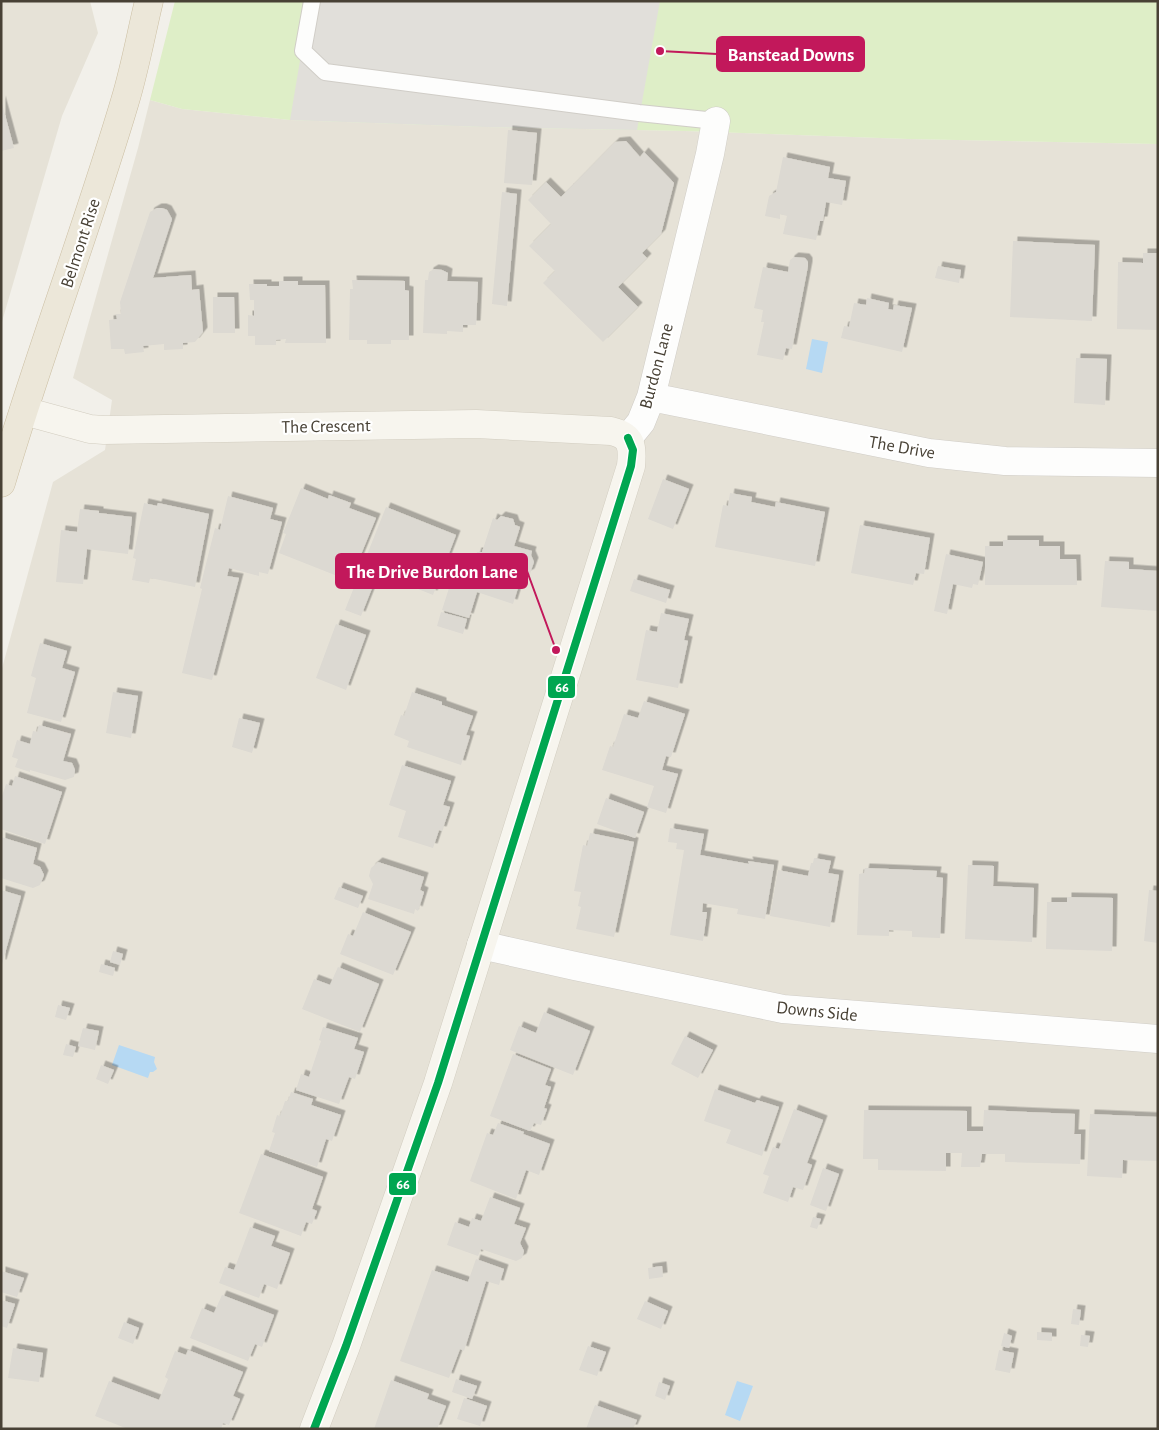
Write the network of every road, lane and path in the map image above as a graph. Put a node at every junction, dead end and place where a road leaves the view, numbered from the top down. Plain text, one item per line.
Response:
1 (149, 1) edge
2 (312, 1) edge
3 (716, 121) joint
4 (651, 397) junction
5 (24, 412) junction
6 (628, 438) junction
7 (7, 445) edge
8 (1158, 463) edge
9 (1, 483) edge
10 (482, 945) junction
11 (1158, 1040) edge
12 (314, 1429) edge

1 - 5 highway, Belmont Rise
2 - 3 lane
3 - 4 street, Burdon Lane
4 - 6 street, Burdon Lane
4 - 8 street, The Drive
5 - 6 street, The Crescent
5 - 7 highway, Belmont Rise
6 - 10 street
7 - 9 highway, Belmont Rise
10 - 11 street, Downs Side
10 - 12 street

